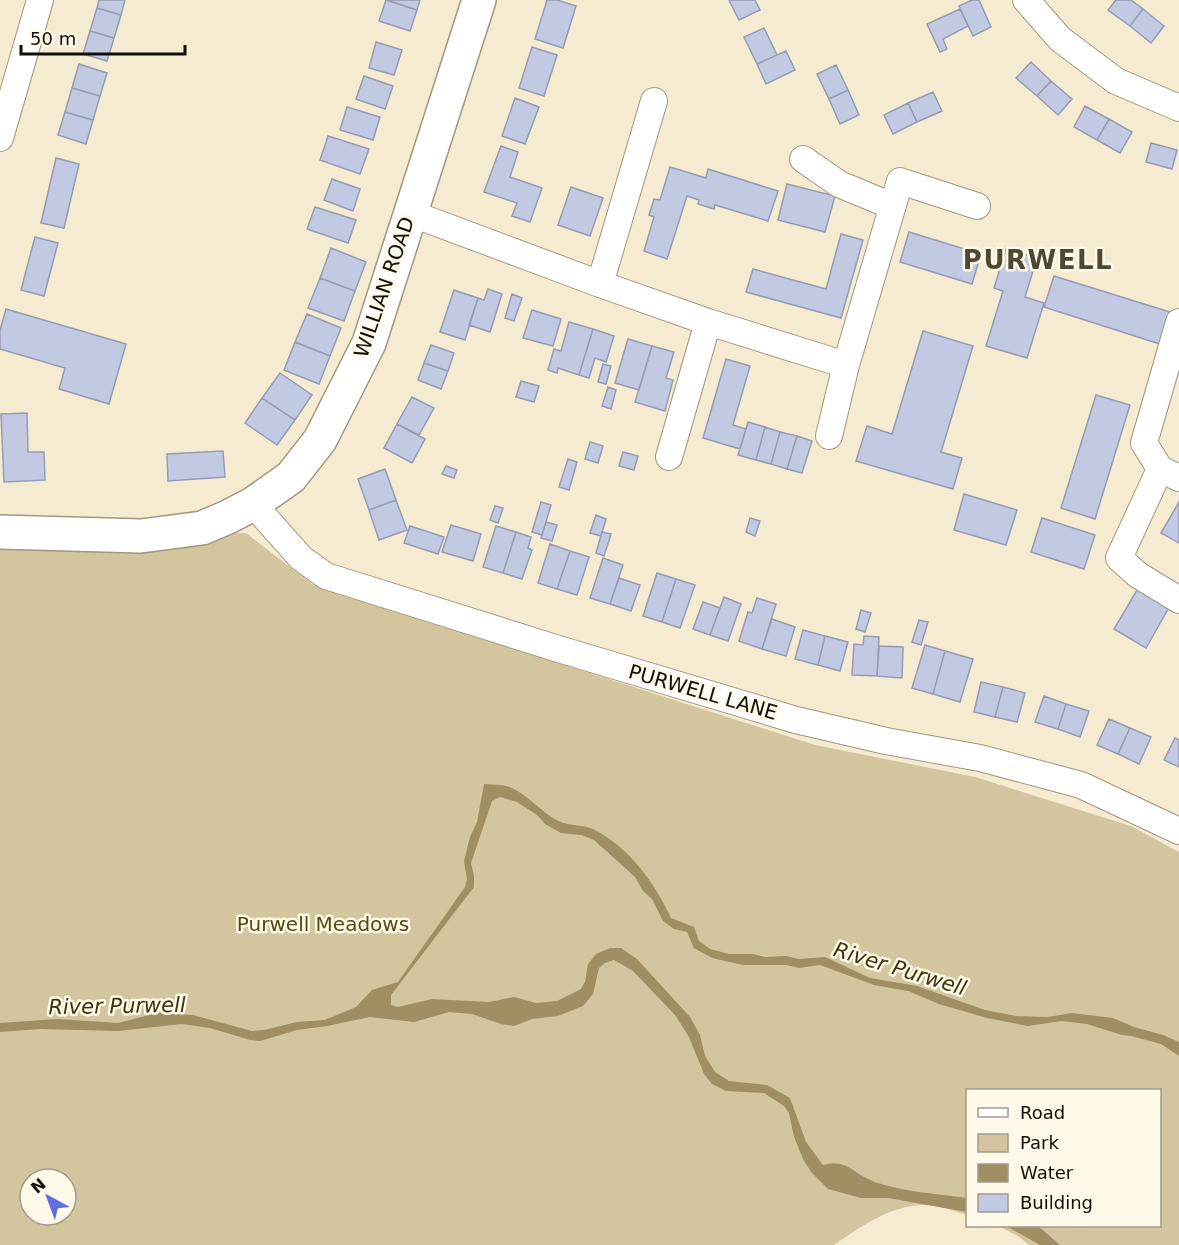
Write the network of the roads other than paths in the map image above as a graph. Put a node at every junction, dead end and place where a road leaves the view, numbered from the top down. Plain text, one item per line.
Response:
1 (40, 0) edge
2 (479, 0) edge
3 (1026, 0) edge
4 (654, 101) dead end
5 (1179, 108) edge
6 (0, 138) edge
7 (803, 159) dead end
8 (892, 206) junction
9 (977, 206) dead end
10 (411, 213) junction
11 (600, 284) junction
12 (708, 322) junction
13 (1179, 322) edge
14 (846, 365) junction
15 (829, 436) dead end
16 (669, 457) dead end
17 (1170, 474) edge
18 (253, 504) junction
19 (0, 532) edge
20 (1179, 600) edge
21 (1179, 831) edge

1 - 6 street
2 - 10 street, WILLIAN ROAD
3 - 5 street
4 - 11 street
7 - 8 street
8 - 9 street
8 - 14 street
10 - 11 street
10 - 18 street, WILLIAN ROAD
11 - 12 street
12 - 14 street
12 - 16 street
13 - 17 street
14 - 15 street
17 - 20 street
18 - 19 street, WILLIAN ROAD
18 - 21 street, PURWELL LANE

